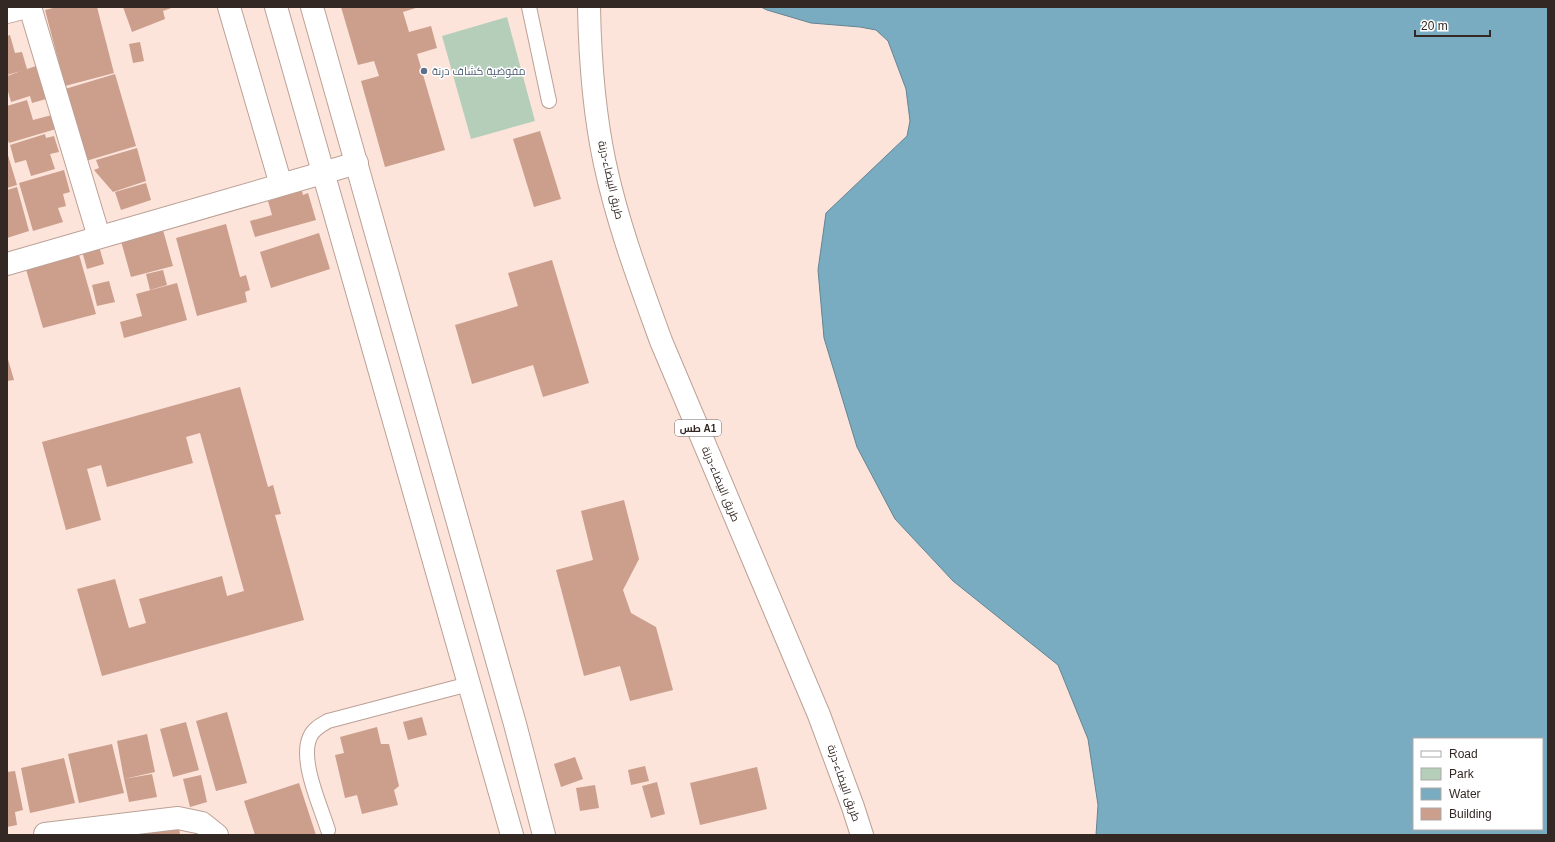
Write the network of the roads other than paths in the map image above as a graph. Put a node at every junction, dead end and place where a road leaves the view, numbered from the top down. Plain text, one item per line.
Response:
1 (26, 7) edge
2 (30, 7) edge
3 (229, 7) edge
4 (276, 7) edge
5 (312, 7) edge
6 (529, 7) edge
7 (589, 7) edge
8 (7, 12) edge
9 (549, 101) dead end
10 (357, 163) junction
11 (324, 172) junction
12 (281, 185) junction
13 (99, 238) junction
14 (7, 264) edge
15 (469, 684) junction
16 (515, 724) junction
17 (483, 733) junction
18 (328, 830) dead end
19 (88, 832) edge
20 (45, 834) edge
21 (217, 835) edge
22 (512, 835) edge
23 (544, 835) edge
24 (862, 835) edge

1 - 8 main road
2 - 13 main road
3 - 12 main road
4 - 11 main road
5 - 10 main road
6 - 9 lane
7 - 24 main road, طريق البيضاء-درنة / طس A1
10 - 11 main road
10 - 16 main road
11 - 12 main road
11 - 15 main road
12 - 13 main road
13 - 14 main road
15 - 17 main road
15 - 18 lane
16 - 17 main road
16 - 23 main road
17 - 22 main road
19 - 20 main road
19 - 21 main road

